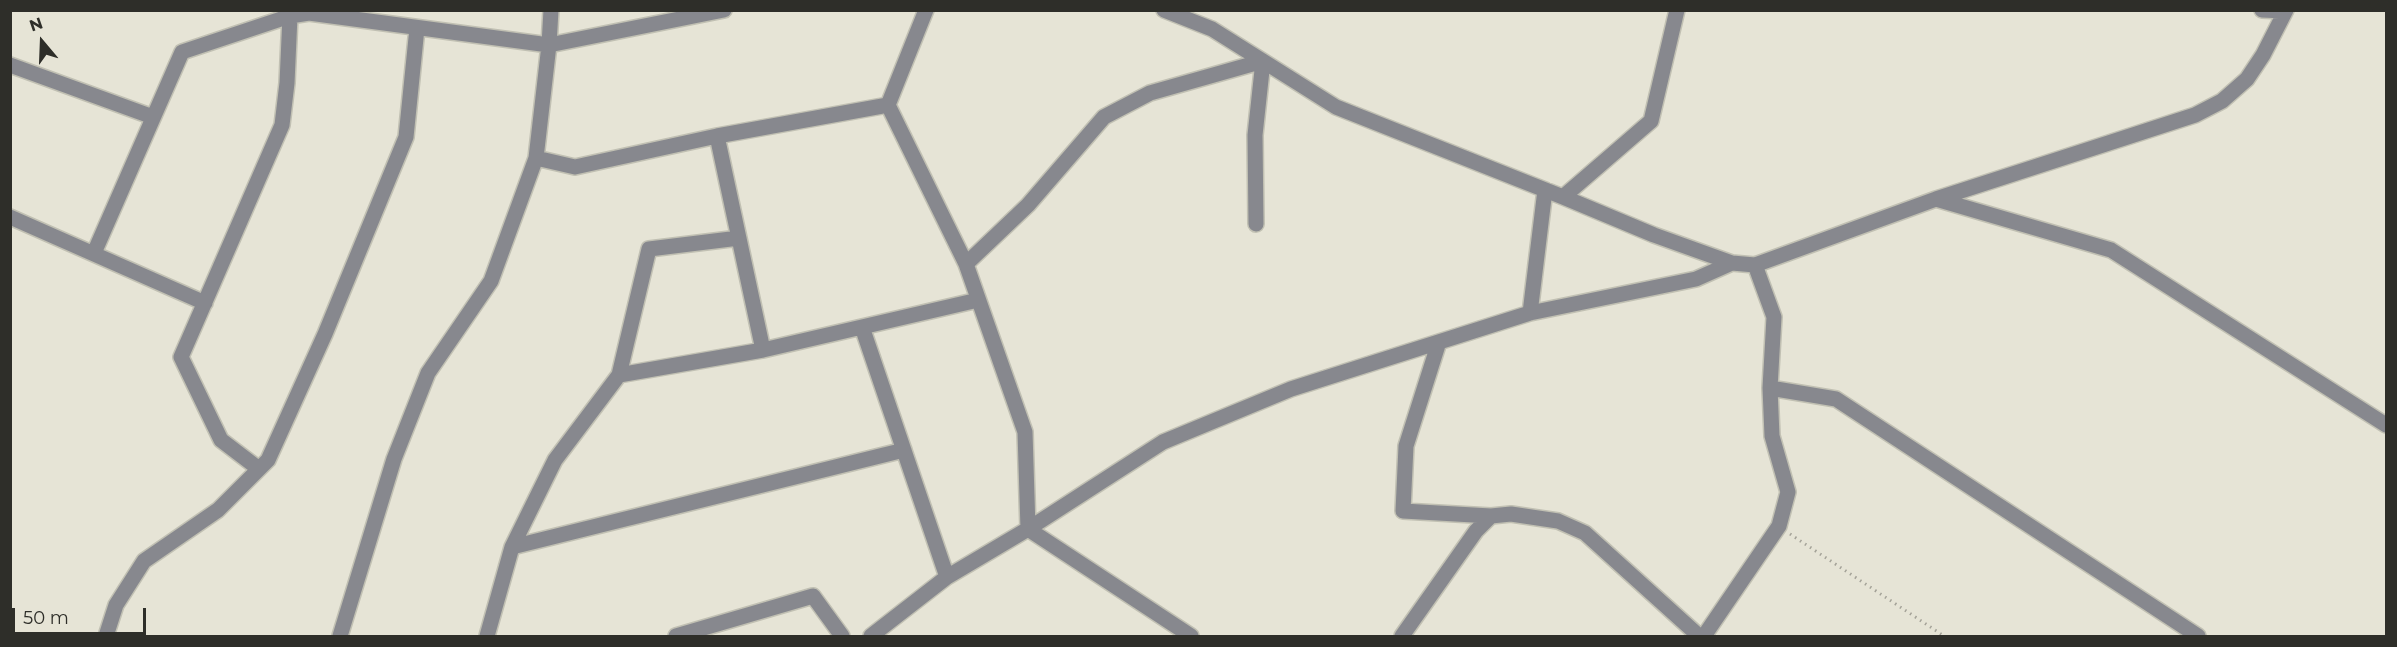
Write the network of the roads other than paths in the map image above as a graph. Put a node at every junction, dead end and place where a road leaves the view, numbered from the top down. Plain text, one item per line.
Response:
1 (551, 10) edge
2 (724, 10) edge
3 (926, 10) edge
4 (1164, 10) edge
5 (1677, 10) edge
6 (2262, 10) edge
7 (2285, 11) edge
8 (290, 15) junction
9 (417, 28) junction
10 (549, 45) junction
11 (1263, 61) junction
12 (10, 65) edge
13 (888, 105) junction
14 (153, 117) junction
15 (717, 136) junction
16 (536, 158) junction
17 (1545, 189) junction
18 (1563, 197) junction
19 (1936, 199) junction
20 (10, 217) edge
21 (1256, 224) dead end
22 (738, 237) junction
23 (94, 253) junction
24 (1732, 263) junction
25 (966, 264) junction
26 (1755, 266) junction
27 (978, 300) junction
28 (205, 303) junction
29 (1530, 313) junction
30 (862, 327) junction
31 (1439, 342) junction
32 (762, 351) junction
33 (620, 375) junction
34 (1770, 388) junction
35 (2386, 425) edge
36 (904, 450) junction
37 (259, 469) junction
38 (1491, 516) junction
39 (1028, 529) junction
40 (512, 548) junction
41 (947, 577) junction
42 (106, 636) edge
43 (340, 636) edge
44 (487, 636) edge
45 (676, 636) edge
46 (842, 636) edge
47 (871, 636) edge
48 (1191, 636) edge
49 (1402, 636) edge
50 (1699, 636) edge
51 (1704, 636) edge
52 (2198, 636) edge

1 - 10 street
2 - 10 street
3 - 13 street
4 - 11 street
5 - 18 street
6 - 7 street
7 - 19 street
8 - 9 street
8 - 14 street
8 - 28 street
9 - 10 street
9 - 37 street
10 - 16 street
11 - 17 street
11 - 21 street
11 - 25 street
12 - 14 street
13 - 15 street
13 - 25 street
14 - 23 street
15 - 16 street
15 - 22 street
16 - 43 street
17 - 18 street
17 - 29 street
18 - 24 street
19 - 26 street
19 - 35 street
20 - 23 street
22 - 32 street
22 - 33 street
23 - 28 street
24 - 26 street
24 - 29 street
25 - 27 street
26 - 34 street
27 - 30 street
27 - 39 street
28 - 37 street
29 - 31 street
30 - 32 street
30 - 36 street
31 - 38 street
31 - 39 street
32 - 33 street
33 - 40 street
34 - 51 street
34 - 52 street
36 - 40 street
36 - 41 street
37 - 42 street
38 - 49 street
38 - 50 street
39 - 41 street
39 - 48 street
40 - 44 street
41 - 47 street
45 - 46 street

